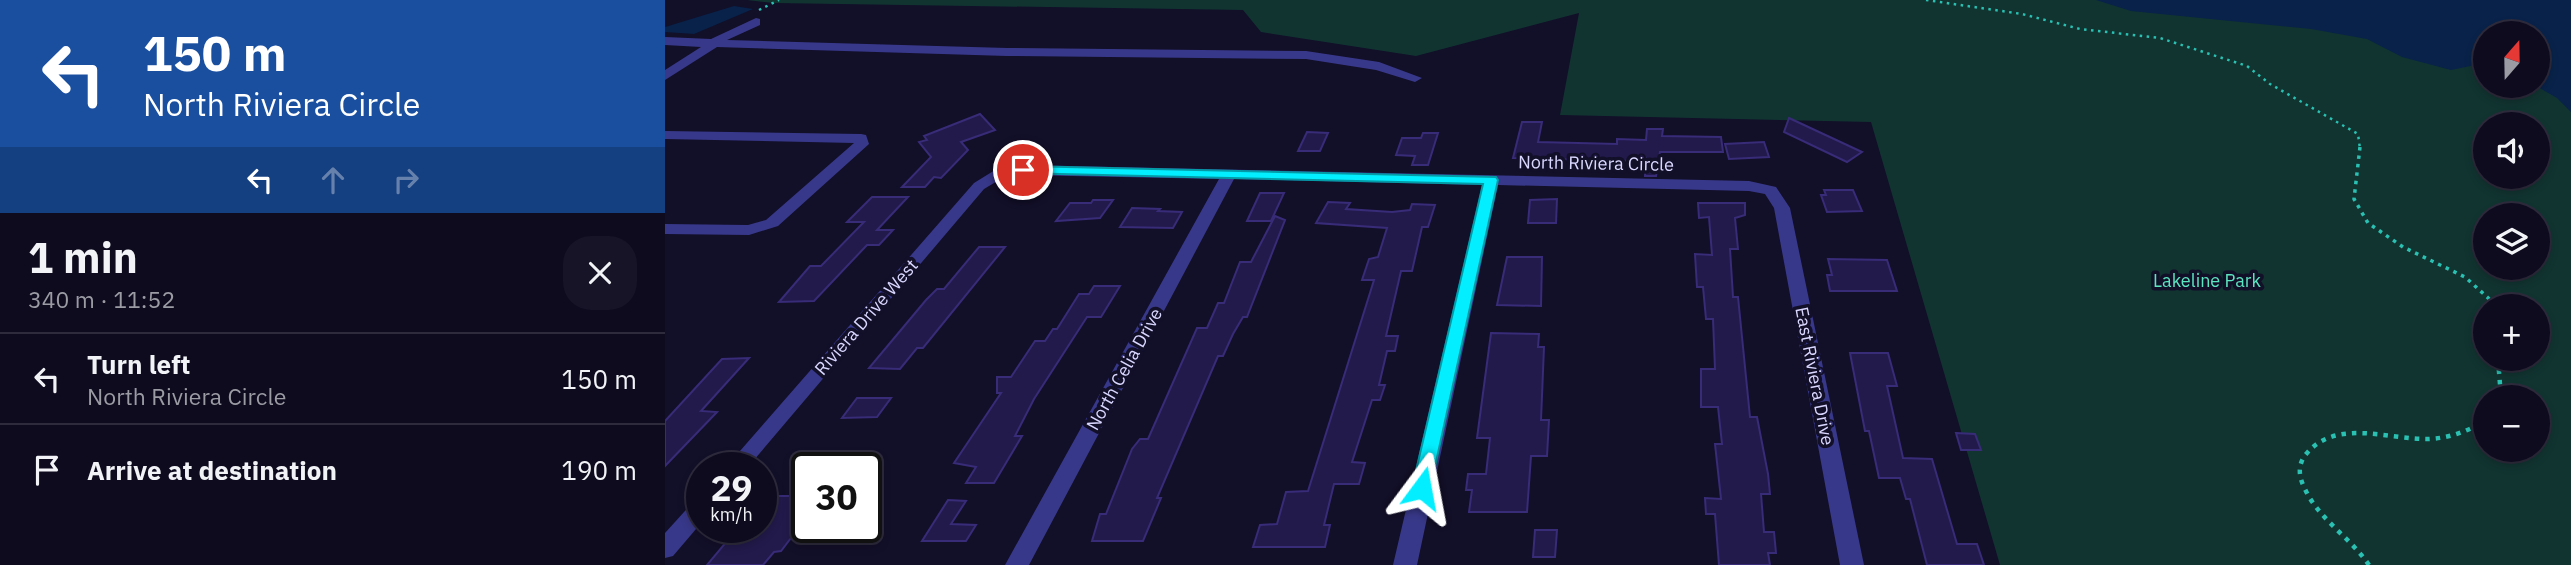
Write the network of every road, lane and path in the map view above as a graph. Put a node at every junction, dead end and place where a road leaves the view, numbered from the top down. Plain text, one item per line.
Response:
1 (1926, 0) edge
2 (756, 22) dead end
3 (665, 41) edge
4 (712, 43) junction
5 (665, 76) edge
6 (1415, 78) dead end
7 (665, 135) edge
8 (1000, 173) joint
9 (1230, 173) junction
10 (1491, 180) junction
11 (1770, 190) joint
12 (665, 229) edge
13 (2487, 294) edge
14 (2473, 428) edge
15 (749, 452) edge
16 (686, 526) edge
17 (665, 550) edge
18 (1017, 565) edge
19 (1405, 565) edge
20 (1852, 565) edge
21 (2369, 565) edge

1 - 13 path
2 - 4 street
3 - 4 street
4 - 5 street
4 - 6 street
7 - 12 street
8 - 9 street, North Riviera Circle
8 - 15 street, Riviera Drive West
9 - 10 street, North Riviera Circle
9 - 18 street, North Celia Drive
10 - 11 street, North Riviera Circle
10 - 19 street
11 - 20 street, East Riviera Drive
14 - 21 path
16 - 17 street

